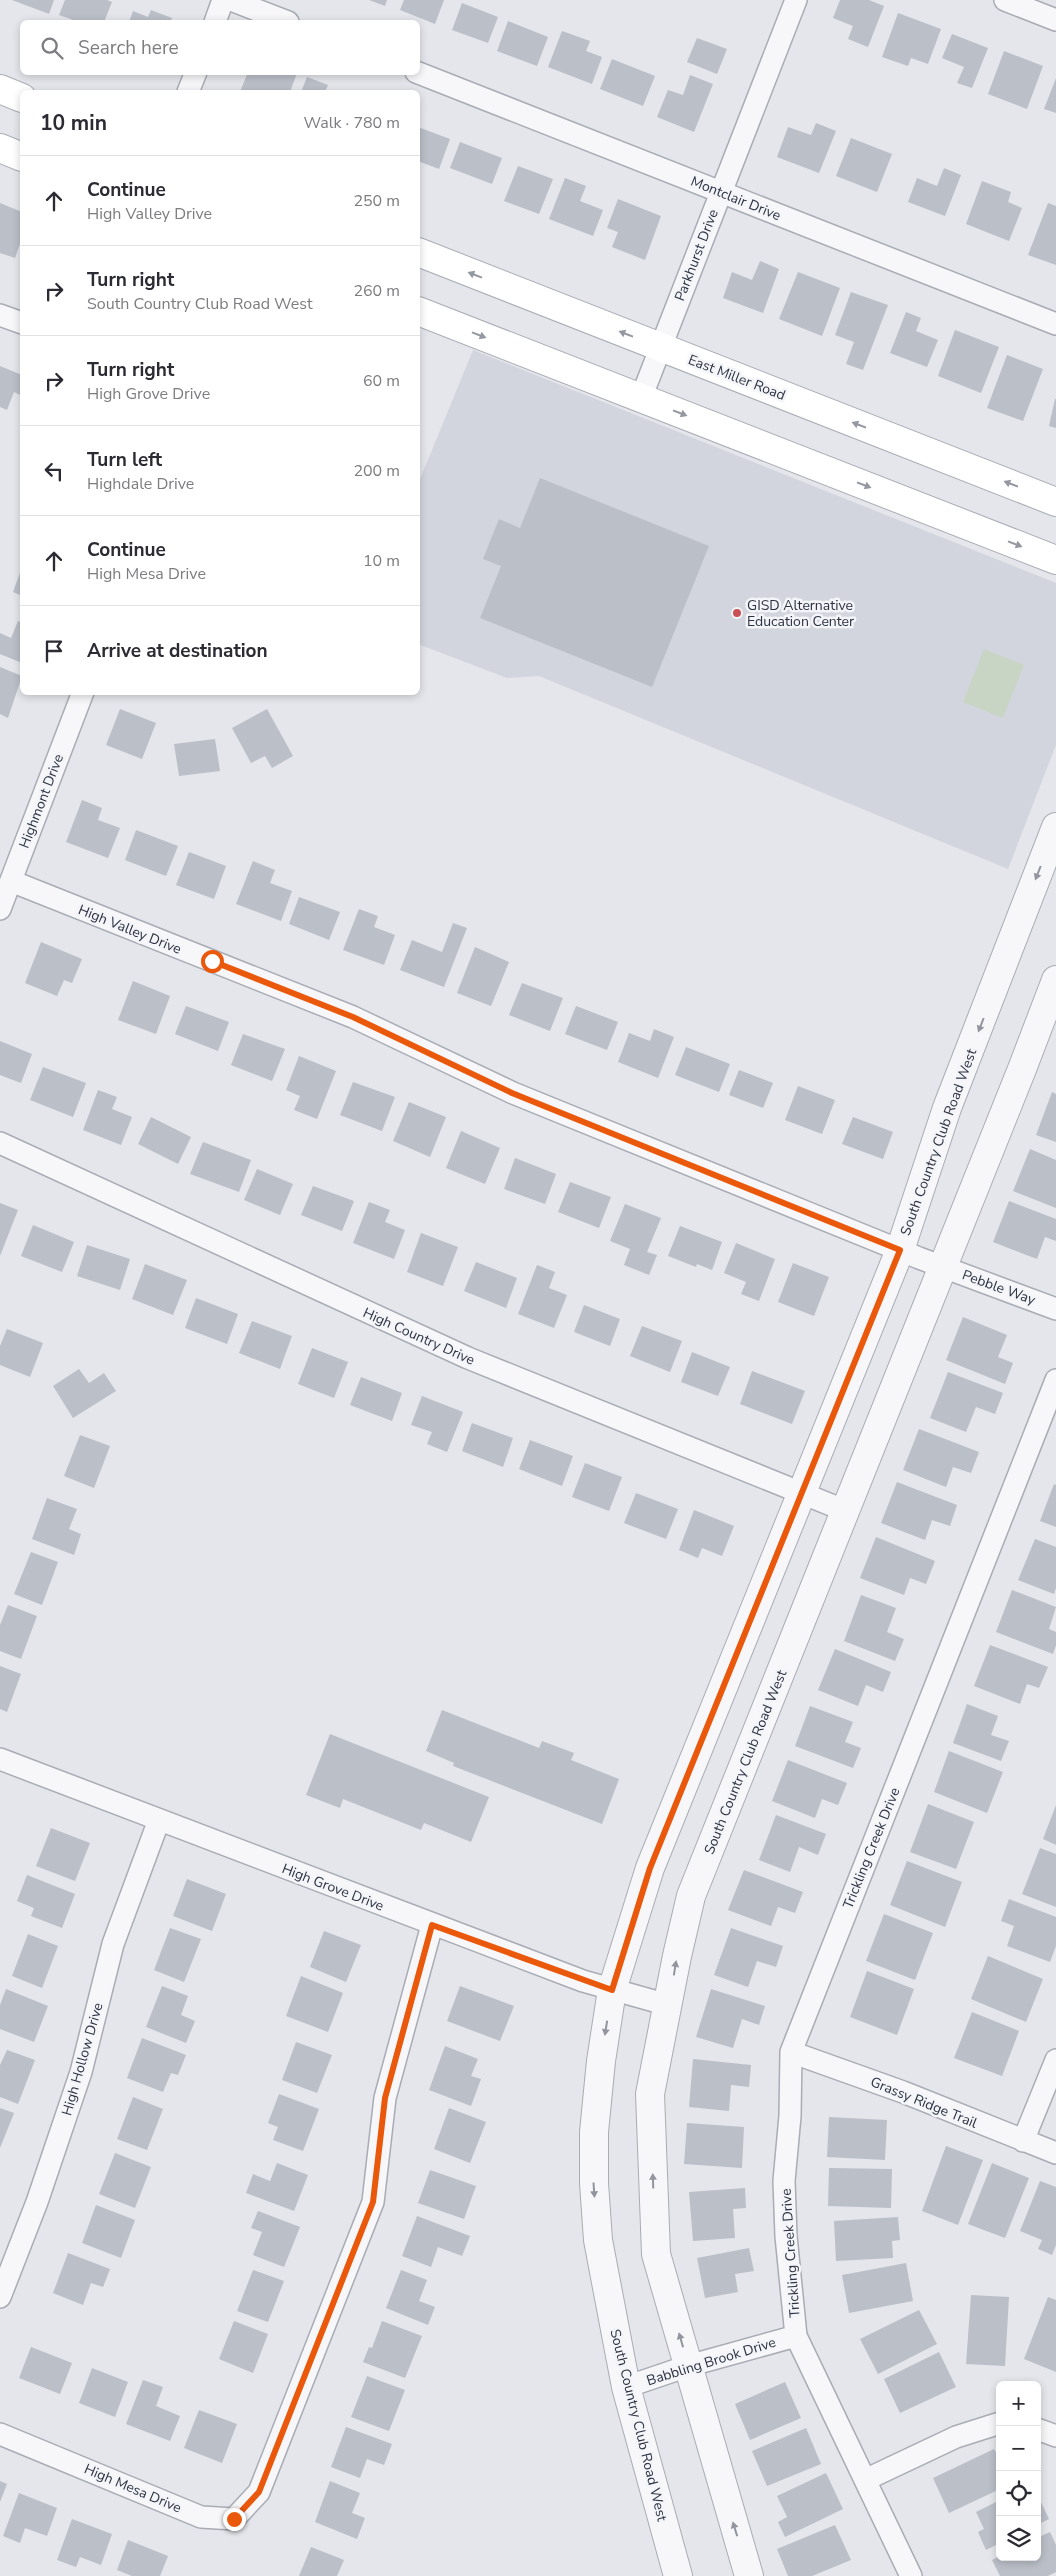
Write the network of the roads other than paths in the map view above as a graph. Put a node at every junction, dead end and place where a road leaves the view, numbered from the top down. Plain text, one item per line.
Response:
1 (223, 0) edge
2 (231, 0) edge
3 (796, 0) edge
4 (1005, 0) edge
5 (215, 20) edge
6 (283, 20) edge
7 (1056, 20) edge
8 (420, 74) edge
9 (195, 75) edge
10 (0, 89) edge
11 (189, 90) edge
12 (20, 97) edge
13 (0, 148) edge
14 (20, 156) edge
15 (721, 192) junction
16 (420, 253) edge
17 (420, 312) edge
18 (0, 315) edge
19 (20, 322) edge
20 (1056, 324) edge
21 (660, 347) junction
22 (642, 398) junction
23 (1056, 502) edge
24 (1056, 560) edge
25 (82, 695) edge
26 (1056, 828) edge
27 (10, 881) junction
28 (0, 909) edge
29 (1056, 980) edge
30 (0, 1144) edge
31 (900, 1250) junction
32 (942, 1266) junction
33 (1056, 1308) edge
34 (1056, 1380) edge
35 (800, 1493) junction
36 (846, 1511) junction
37 (0, 1759) edge
38 (159, 1820) junction
39 (432, 1925) junction
40 (612, 1990) junction
41 (668, 2005) junction
42 (791, 2052) junction
43 (1056, 2060) edge
44 (1023, 2141) junction
45 (1056, 2153) edge
46 (0, 2297) edge
47 (796, 2336) junction
48 (688, 2366) junction
49 (626, 2387) junction
50 (996, 2424) edge
51 (1041, 2430) edge
52 (0, 2434) edge
53 (1056, 2436) edge
54 (865, 2480) junction
55 (678, 2576) edge
56 (750, 2576) edge
57 (911, 2576) edge

1 - 5 street
2 - 6 street
3 - 15 street, Parkhurst Drive
4 - 7 street
8 - 15 street, Montclair Drive
9 - 11 street
10 - 12 main road
13 - 14 main road
15 - 20 street, Montclair Drive
15 - 21 street, Parkhurst Drive
21 -> 16 main road, East Miller Road
17 -> 22 main road
18 - 19 street
21 - 22 street, Parkhurst Drive
23 -> 21 main road, East Miller Road
22 -> 24 main road
25 - 27 street, Highmont Drive
26 -> 31 street, South Country Club Road West
27 - 28 street, Highmont Drive
27 - 31 street, High Valley Drive
29 - 32 street, South Country Club Road West
30 - 35 street, High Country Drive
31 - 32 street, High Valley Drive
31 - 35 street, South Country Club Road West
32 - 33 street, Pebble Way
32 - 36 street, South Country Club Road West
34 - 42 street, Trickling Creek Drive
35 - 36 street, High Country Drive
35 - 40 street, South Country Club Road West
41 -> 36 street, South Country Club Road West
37 - 38 street, High Grove Drive
38 - 39 street, High Grove Drive
38 - 46 street, High Hollow Drive
39 - 40 street, High Grove Drive
39 - 52 street, High Mesa Drive
40 - 41 street, High Grove Drive
40 -> 49 street, South Country Club Road West
48 -> 41 street, South Country Club Road West
42 - 44 street, Grassy Ridge Trail
42 - 47 street, Trickling Creek Drive
43 - 44 street
44 - 45 street, Grassy Ridge Trail
47 - 48 street, Babbling Brook Drive
47 - 54 street, Trickling Creek Drive
48 - 49 street, Babbling Brook Drive
56 -> 48 street, South Country Club Road West
49 - 55 street, South Country Club Road West
50 - 54 street
51 - 53 street
54 - 57 street, Trickling Creek Drive

